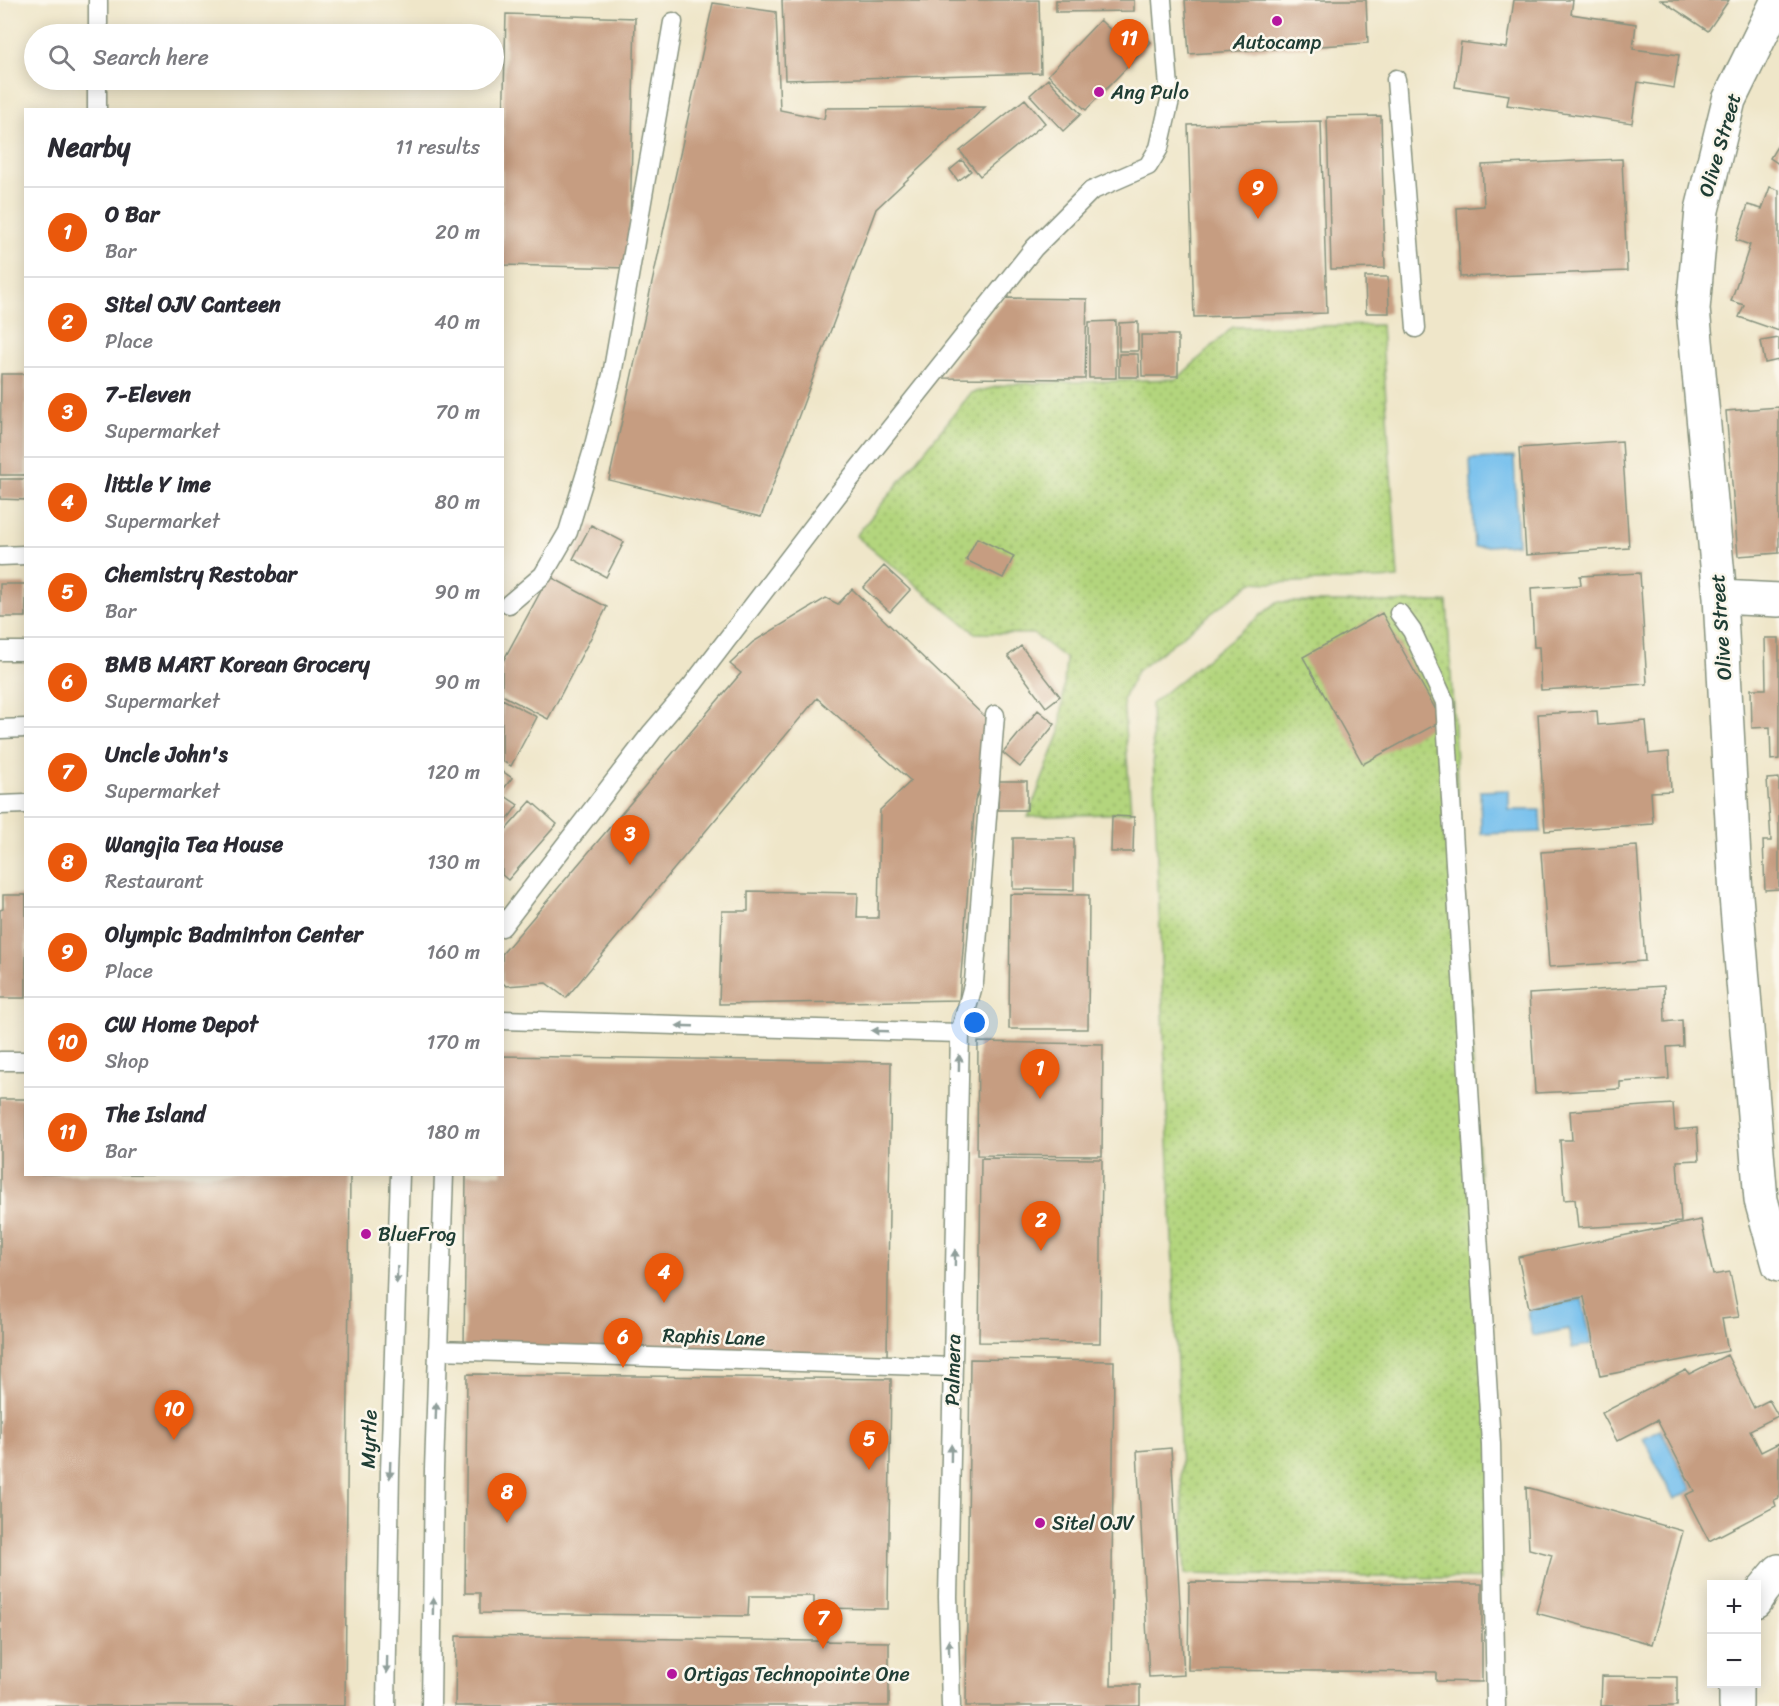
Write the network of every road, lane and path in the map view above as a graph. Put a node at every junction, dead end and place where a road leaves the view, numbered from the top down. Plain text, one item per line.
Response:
1 (98, 0) edge
2 (1162, 0) edge
3 (1778, 0) edge
4 (673, 22) dead end
5 (98, 24) edge
6 (1396, 79) dead end
7 (97, 90) edge
8 (97, 108) edge
9 (1416, 327) dead end
10 (24, 555) edge
11 (0, 556) edge
12 (1720, 597) junction
13 (1779, 600) edge
14 (509, 604) dead end
15 (1399, 613) dead end
16 (0, 651) edge
17 (24, 651) edge
18 (995, 716) dead end
19 (24, 728) edge
20 (0, 729) edge
21 (0, 804) edge
22 (24, 804) edge
23 (504, 924) edge
24 (504, 1020) edge
25 (960, 1033) junction
26 (0, 1061) edge
27 (24, 1061) edge
28 (400, 1176) edge
29 (444, 1176) edge
30 (1779, 1266) edge
31 (438, 1350) junction
32 (953, 1367) junction
33 (1779, 1571) edge
34 (1761, 1592) edge
35 (1736, 1688) edge
36 (386, 1706) edge
37 (431, 1706) edge
38 (951, 1706) edge
39 (1496, 1706) edge
40 (1736, 1706) edge

1 - 5 lane
2 - 23 lane
3 - 12 street, Olive Street
4 - 14 lane
6 - 9 lane
7 - 8 lane
10 - 11 lane
12 - 13 street
12 - 30 street, Olive Street
15 - 39 lane
16 - 17 lane
18 - 25 lane, Palmera
19 - 20 lane
21 - 22 lane
25 -> 24 lane
32 -> 25 lane, Palmera
26 - 27 lane
28 -> 36 lane, Myrtle
29 - 31 lane
31 - 32 lane, Raphis Lane
37 -> 31 lane
38 -> 32 lane, Palmera
33 - 34 street
35 - 40 street

